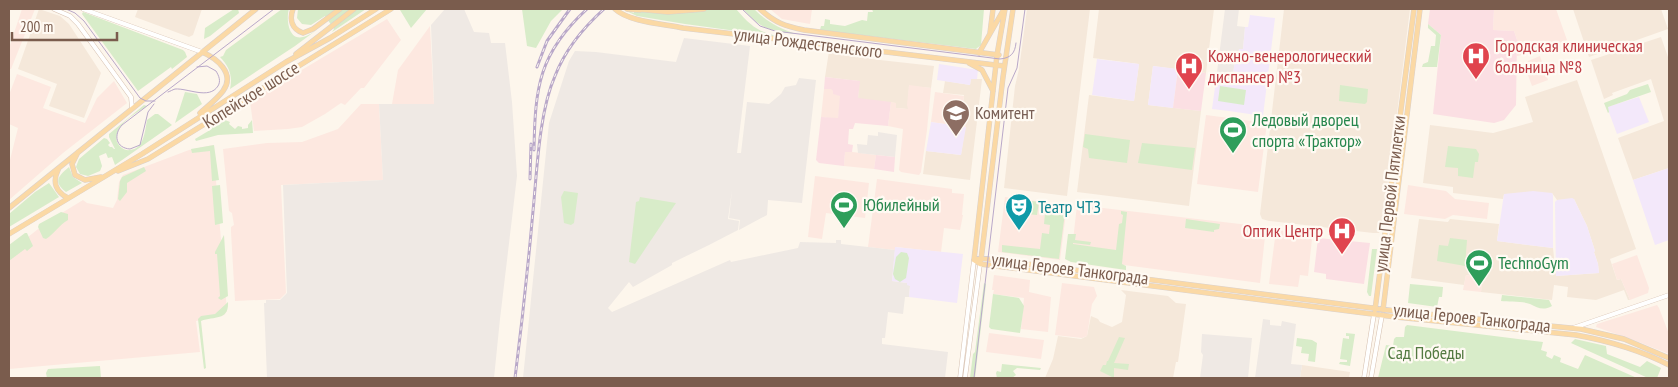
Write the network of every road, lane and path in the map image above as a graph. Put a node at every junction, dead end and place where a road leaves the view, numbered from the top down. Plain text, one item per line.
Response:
1 (54, 9) edge
2 (83, 9) edge
3 (256, 9) edge
4 (293, 9) edge
5 (340, 9) edge
6 (354, 9) edge
7 (376, 9) edge
8 (392, 9) edge
9 (615, 9) edge
10 (627, 9) edge
11 (639, 9) edge
12 (704, 9) edge
13 (760, 9) edge
14 (992, 9) edge
15 (1004, 9) edge
16 (1013, 9) edge
17 (1414, 9) edge
18 (1420, 9) edge
19 (826, 34) junction
20 (989, 36) junction
21 (825, 45) junction
22 (202, 52) junction
23 (979, 53) junction
24 (997, 55) junction
25 (1006, 56) junction
26 (958, 60) junction
27 (286, 62) junction
28 (996, 65) junction
29 (1004, 66) junction
30 (993, 91) junction
31 (132, 108) junction
32 (192, 121) junction
33 (78, 151) junction
34 (60, 166) junction
35 (106, 176) junction
36 (982, 188) junction
37 (990, 190) junction
38 (68, 198) junction
39 (9, 208) edge
40 (9, 234) edge
41 (1384, 238) junction
42 (1391, 239) junction
43 (981, 258) junction
44 (974, 260) junction
45 (980, 264) junction
46 (1062, 268) junction
47 (1061, 274) junction
48 (1262, 293) junction
49 (1669, 295) edge
50 (1261, 300) junction
51 (1375, 307) junction
52 (1383, 308) junction
53 (1374, 314) junction
54 (1382, 315) junction
55 (1573, 328) junction
56 (1569, 334) junction
57 (1669, 358) edge
58 (1669, 365) edge
59 (960, 378) edge
60 (964, 378) edge
61 (1364, 378) edge
62 (1371, 378) edge

1 - 31 main road
2 - 22 main road
3 - 22 main road
4 - 5 main road
6 - 27 main road
7 - 27 main road, Копейское шоссе
8 - 35 main road, Копейское шоссе
9 - 21 main road, улица Рождественского
10 - 11 main road
11 - 12 main road
13 - 19 main road, улица Рождественского
14 - 20 main road
15 - 20 main road
15 - 24 main road
16 - 25 main road
17 - 41 main road, улица Первой Пятилетки
18 - 42 main road, улица Первой Пятилетки
19 - 21 main road
19 - 23 main road, улица Рождественского
20 - 23 main road
21 - 26 main road, улица Рождественского
22 - 31 main road
22 - 32 main road
23 - 24 main road, улица Рождественского
24 - 25 main road, улица Рождественского
24 - 28 main road
25 - 29 main road
26 - 28 main road, улица Рождественского
26 - 30 main road
27 - 32 main road, Копейское шоссе
28 - 29 main road, улица Рождественского
28 - 30 main road
29 - 37 main road
30 - 36 main road
31 - 33 main road
32 - 35 main road, Копейское шоссе
33 - 34 main road
33 - 35 main road
34 - 38 main road
34 - 39 main road
35 - 38 main road, Копейское шоссе
36 - 37 main road
36 - 44 main road
37 - 43 main road
38 - 40 main road, Копейское шоссе
41 - 42 main road
41 - 51 main road, улица Первой Пятилетки
42 - 52 main road, улица Первой Пятилетки
43 - 44 main road, улица Героев Танкограда
43 - 45 main road
43 - 46 main road, улица Героев Танкограда
44 - 45 main road, улица Героев Танкограда
44 - 59 main road
45 - 47 main road, улица Героев Танкограда
45 - 60 main road
46 - 47 main road
46 - 48 main road, улица Героев Танкограда
47 - 50 main road, улица Героев Танкограда
48 - 50 main road
48 - 51 main road, улица Героев Танкограда
49 - 55 main road, улица Героев Танкограда
50 - 53 main road, улица Героев Танкограда
51 - 52 main road, улица Героев Танкограда
51 - 53 main road, улица Первой Пятилетки
52 - 54 main road, улица Первой Пятилетки
52 - 55 main road, улица Героев Танкограда
53 - 54 main road, улица Героев Танкограда
53 - 61 main road, улица Первой Пятилетки
54 - 56 main road, улица Героев Танкограда
54 - 62 main road, улица Первой Пятилетки
55 - 56 main road
55 - 57 main road
56 - 58 main road, улица Героев Танкограда

